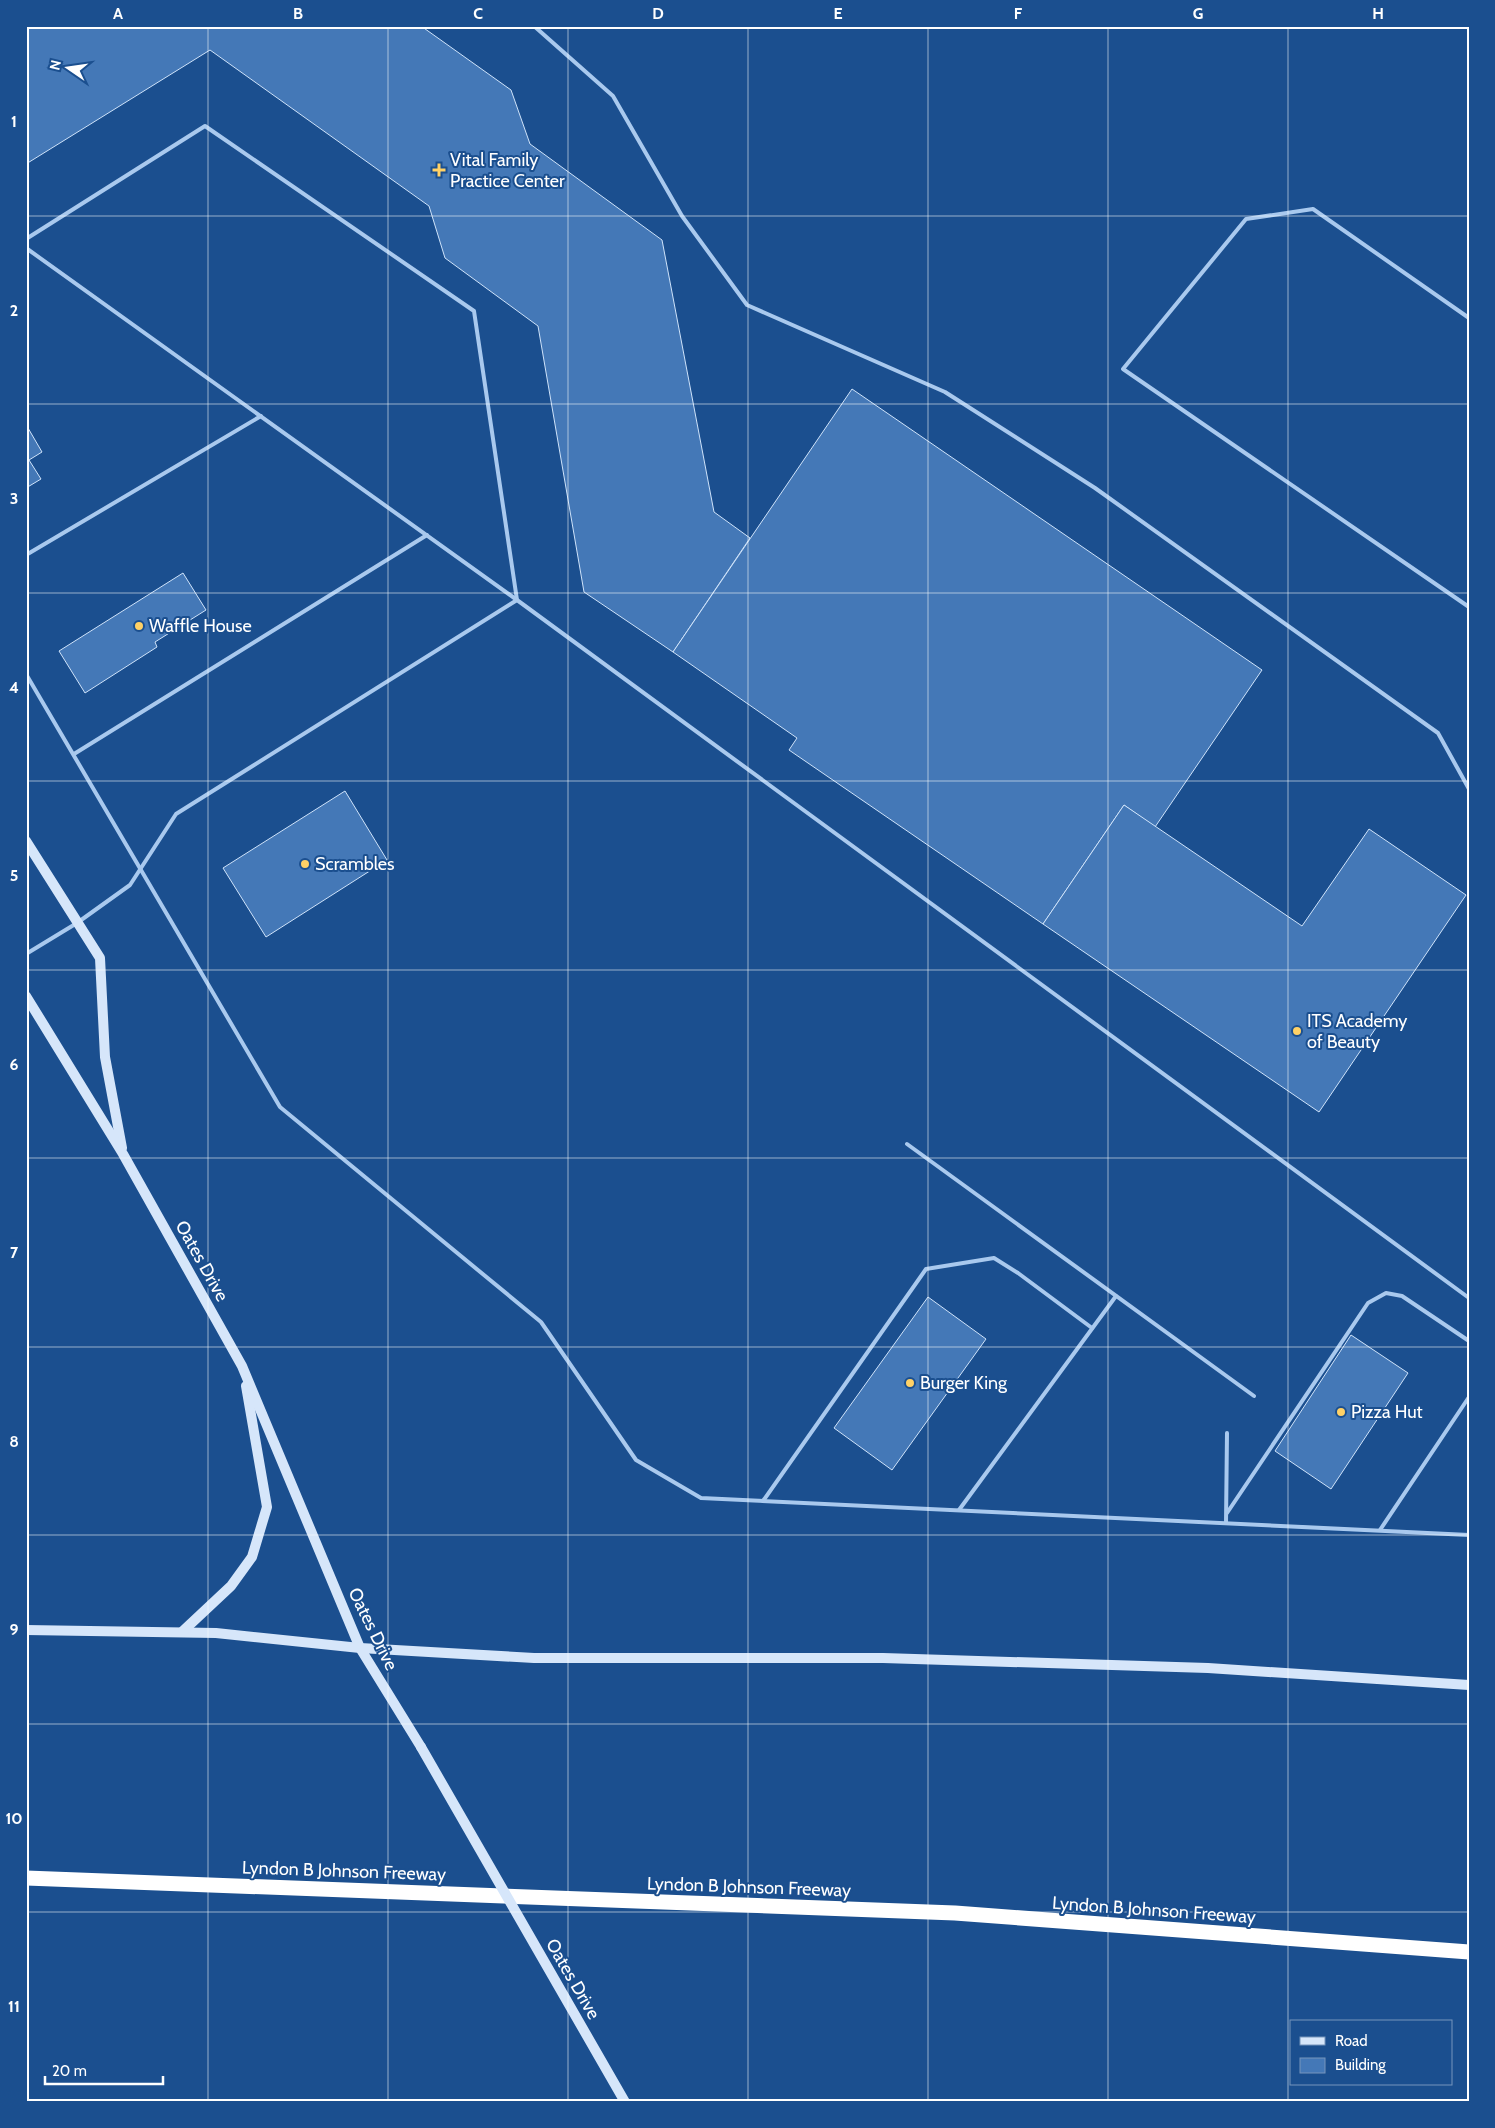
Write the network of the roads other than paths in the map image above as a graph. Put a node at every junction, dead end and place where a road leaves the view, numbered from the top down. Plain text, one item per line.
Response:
1 (534, 26) edge
2 (26, 239) edge
3 (26, 248) edge
4 (1469, 318) edge
5 (261, 416) junction
6 (427, 535) junction
7 (26, 555) edge
8 (517, 600) junction
9 (1469, 607) edge
10 (26, 674) edge
11 (74, 754) junction
12 (1469, 789) edge
13 (26, 841) edge
14 (141, 868) junction
15 (77, 923) junction
16 (26, 954) edge
17 (26, 996) edge
18 (907, 1144) dead end
19 (123, 1154) junction
20 (1116, 1296) junction
21 (1469, 1298) edge
22 (1092, 1328) junction
23 (1469, 1341) edge
24 (242, 1366) junction
25 (1254, 1396) dead end
26 (1469, 1397) edge
27 (1227, 1433) dead end
28 (763, 1501) junction
29 (959, 1510) junction
30 (1227, 1513) junction
31 (1226, 1523) junction
32 (1380, 1530) junction
33 (1469, 1534) edge
34 (26, 1630) edge
35 (183, 1631) junction
36 (360, 1648) junction
37 (1469, 1685) edge
38 (26, 1878) edge
39 (1469, 1952) edge
40 (625, 2102) edge

1 - 12 lane
2 - 8 lane
3 - 5 lane
4 - 9 lane
5 - 6 lane
5 - 7 lane
6 - 8 lane
6 - 11 lane
8 - 14 lane
8 - 21 lane
10 - 11 lane
11 - 14 lane
13 - 15 main road, Oates Drive
14 - 15 lane
14 - 28 lane
15 - 16 lane
15 - 19 main road, Oates Drive
17 - 19 main road, Oates Drive
18 - 20 lane
19 - 24 main road, Oates Drive
20 - 22 lane
20 - 25 lane
22 - 28 lane
22 - 29 lane
23 - 30 lane
24 - 35 main road
24 - 36 main road, Oates Drive
26 - 32 lane
27 - 30 lane
28 - 29 lane
29 - 31 lane
30 - 31 lane
31 - 32 lane
32 - 33 lane
34 - 35 main road
35 - 36 main road
36 - 37 main road
36 - 40 main road, Oates Drive, bridge
38 - 39 highway, Lyndon B Johnson Freeway

